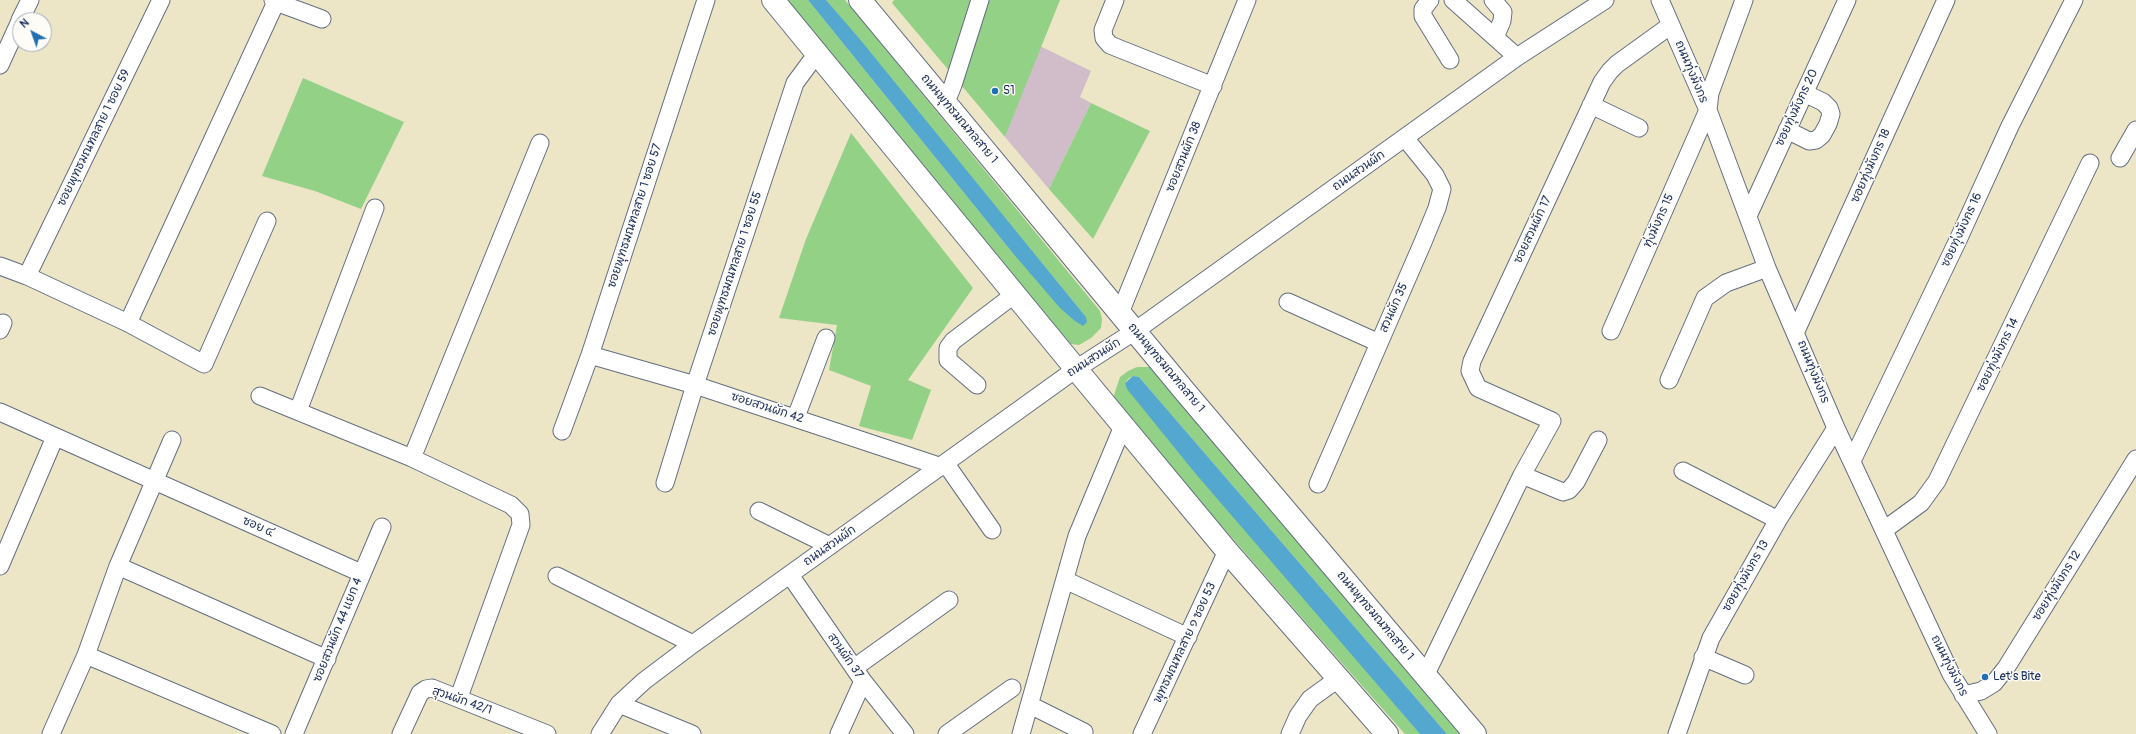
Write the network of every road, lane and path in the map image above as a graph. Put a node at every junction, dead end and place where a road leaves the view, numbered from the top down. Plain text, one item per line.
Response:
1 (30, 0) edge
2 (161, 0) edge
3 (706, 0) edge
4 (773, 0) edge
5 (860, 0) edge
6 (980, 0) edge
7 (1115, 0) edge
8 (1247, 0) edge
9 (1430, 0) edge
10 (1453, 0) edge
11 (1493, 0) edge
12 (1605, 0) edge
13 (1660, 0) edge
14 (1744, 0) edge
15 (1847, 0) edge
16 (1946, 0) edge
17 (2074, 0) edge
18 (274, 1) edge
19 (24, 12) edge
20 (322, 20) dead end
21 (1671, 25) junction
22 (1495, 37) junction
23 (12, 39) edge
24 (818, 52) junction
25 (1517, 57) junction
26 (1450, 60) dead end
27 (0, 65) edge
28 (1213, 86) junction
29 (1804, 93) junction
30 (946, 102) junction
31 (1591, 105) junction
32 (1708, 110) junction
33 (1638, 128) dead end
34 (1787, 130) junction
35 (2136, 130) edge
36 (1405, 138) junction
37 (540, 143) dead end
38 (2120, 158) dead end
39 (2090, 163) dead end
40 (375, 208) dead end
41 (1748, 216) junction
42 (267, 221) dead end
43 (0, 266) edge
44 (1767, 268) junction
45 (27, 276) junction
46 (1015, 294) junction
47 (1288, 302) dead end
48 (1120, 313) junction
49 (128, 323) junction
50 (1611, 331) dead end
51 (1796, 332) junction
52 (1128, 335) junction
53 (826, 338) dead end
54 (1379, 343) junction
55 (590, 355) junction
56 (1081, 366) junction
57 (1669, 380) dead end
58 (695, 385) junction
59 (977, 385) dead end
60 (260, 396) dead end
61 (298, 411) junction
62 (0, 412) edge
63 (796, 417) junction
64 (1123, 426) junction
65 (1836, 428) junction
66 (562, 431) dead end
67 (55, 437) junction
68 (172, 440) dead end
69 (1598, 440) dead end
70 (412, 458) junction
71 (2136, 459) edge
72 (1852, 461) junction
73 (944, 465) junction
74 (1683, 471) dead end
75 (1522, 475) junction
76 (156, 482) junction
77 (665, 483) dead end
78 (1318, 484) dead end
79 (759, 511) dead end
80 (1778, 520) junction
81 (382, 527) dead end
82 (992, 530) dead end
83 (1884, 530) junction
84 (830, 546) junction
85 (1228, 551) junction
86 (0, 566) edge
87 (118, 566) junction
88 (361, 573) junction
89 (790, 575) junction
90 (557, 576) dead end
91 (1065, 580) junction
92 (949, 600) dead end
93 (1188, 637) junction
94 (693, 644) junction
95 (86, 655) junction
96 (1703, 657) junction
97 (327, 659) junction
98 (859, 675) junction
99 (1746, 675) dead end
100 (1425, 676) junction
101 (1339, 678) junction
102 (1012, 688) dead end
103 (1963, 695) junction
104 (458, 697) junction
105 (619, 704) junction
106 (1030, 705) junction
107 (1084, 732) dead end
108 (51, 734) edge
109 (272, 734) edge
110 (294, 734) edge
111 (401, 734) edge
112 (547, 734) edge
113 (600, 734) edge
114 (692, 734) edge
115 (839, 734) edge
116 (905, 734) edge
117 (947, 734) edge
118 (1021, 734) edge
119 (1142, 734) edge
120 (1290, 734) edge
121 (1387, 734) edge
122 (1475, 734) edge
123 (1677, 734) edge
124 (1988, 734) edge

1 - 19 street
2 - 45 street, ซอยพุทธมณฑลสาย 1 ซอย 59
3 - 55 street, ซอยพุทธมณฑลสาย 1 ซอย 57
4 - 24 main road
5 - 30 main road, ถนนพุทธมณฑลสาย 1
6 - 30 street
7 - 28 street
8 - 28 street, ซอยสวนผัก 38
9 - 26 street
10 - 22 street
11 - 22 street
12 - 25 street, ถนนสวนผัก
13 - 21 street, ถนนทุ่งมังกร
14 - 32 street
15 - 29 street, ซอยทุ่งมังกร 20
16 - 51 street, ซอยทุ่งมังกร 18
17 - 72 street, ซอยทุ่งมังกร 16
18 - 20 street
18 - 49 street
21 - 31 street, ซอยสวนผัก 17
21 - 32 street, ถนนทุ่งมังกร
22 - 25 street
23 - 27 street
24 - 46 main road
24 - 58 street, ซอยพุทธมณฑลสาย 1 ซอย 55
25 - 36 street, ถนนสวนผัก
28 - 48 street, ซอยสวนผัก 38
29 - 34 street, ซอยทุ่งมังกร 20
29 - 34 street
30 - 48 main road, ถนนพุทธมณฑลสาย 1
31 - 33 street
31 - 75 street, ซอยสวนผัก 17
32 - 41 street, ถนนทุ่งมังกร
32 - 50 street, ทุ่งมังกร 15
34 - 41 street, ซอยทุ่งมังกร 20
35 - 38 street
36 - 52 street, ถนนสวนผัก
36 - 54 street, สวนผัก 35
37 - 70 street
39 - 83 street, ซอยทุ่งมังกร 14
40 - 61 street
41 - 44 street, ถนนทุ่งมังกร
42 - 49 street
43 - 45 street
44 - 51 street, ถนนทุ่งมังกร
44 - 57 street
45 - 49 street
46 - 56 main road
46 - 59 street
47 - 54 street
48 - 52 main road, ถนนพุทธมณฑลสาย 1
51 - 65 street, ถนนทุ่งมังกร
52 - 56 street, ถนนสวนผัก
52 - 100 main road, ถนนพุทธมณฑลสาย 1
53 - 63 street
54 - 78 street, สวนผัก 35
55 - 58 street, ซอยสวนผัก 42
55 - 66 street, ซอยพุทธมณฑลสาย 1 ซอย 57
56 - 64 main road
56 - 73 street, ถนนสวนผัก
58 - 63 street, ซอยสวนผัก 42
58 - 77 street, ซอยพุทธมณฑลสาย 1 ซอย 55
60 - 61 street
61 - 70 street
62 - 67 street, ซอย ๔
63 - 73 street, ซอยสวนผัก 42
64 - 85 main road
64 - 91 street
65 - 72 street, ถนนทุ่งมังกร
65 - 80 street, ซอยทุ่งมังกร 13
67 - 76 street, ซอย ๔
67 - 86 street
68 - 76 street
69 - 75 street
70 - 104 street
71 - 103 street, ซอยทุ่งมังกร 12
72 - 83 street, ถนนทุ่งมังกร
73 - 82 street
73 - 84 street, ถนนสวนผัก
74 - 80 street
75 - 100 street
76 - 87 street
76 - 88 street, ซอย ๔
79 - 84 street
80 - 96 street, ซอยทุ่งมังกร 13
81 - 88 street, ซอยสวนผัก 44 แยก 4
83 - 103 street, ถนนทุ่งมังกร
84 - 89 street, ถนนสวนผัก
85 - 93 street, พุทธมณฑลสาย ๑ ซอย 53
85 - 101 main road
87 - 95 street
87 - 97 street
88 - 97 street, ซอยสวนผัก 44 แยก 4
89 - 94 street, ถนนสวนผัก
89 - 98 street, สวนผัก 37
90 - 94 street
91 - 93 street
91 - 106 street
92 - 98 street
93 - 119 street, พุทธมณฑลสาย ๑ ซอย 53
94 - 105 street, ถนนสวนผัก
95 - 108 street
95 - 109 street
96 - 99 street
96 - 123 street, ซอยทุ่งมังกร 13
97 - 110 street, ซอยสวนผัก 44 แยก 4
98 - 115 street
98 - 116 street, สวนผัก 37
100 - 122 main road, ถนนพุทธมณฑลสาย 1
101 - 120 street
101 - 121 main road
102 - 117 street
103 - 124 street, ถนนทุ่งมังกร
104 - 111 street, สุวนผัก 42/1
104 - 112 street, สุวนผัก 42/1
105 - 113 street, ถนนสวนผัก
105 - 114 street
106 - 107 street
106 - 118 street

